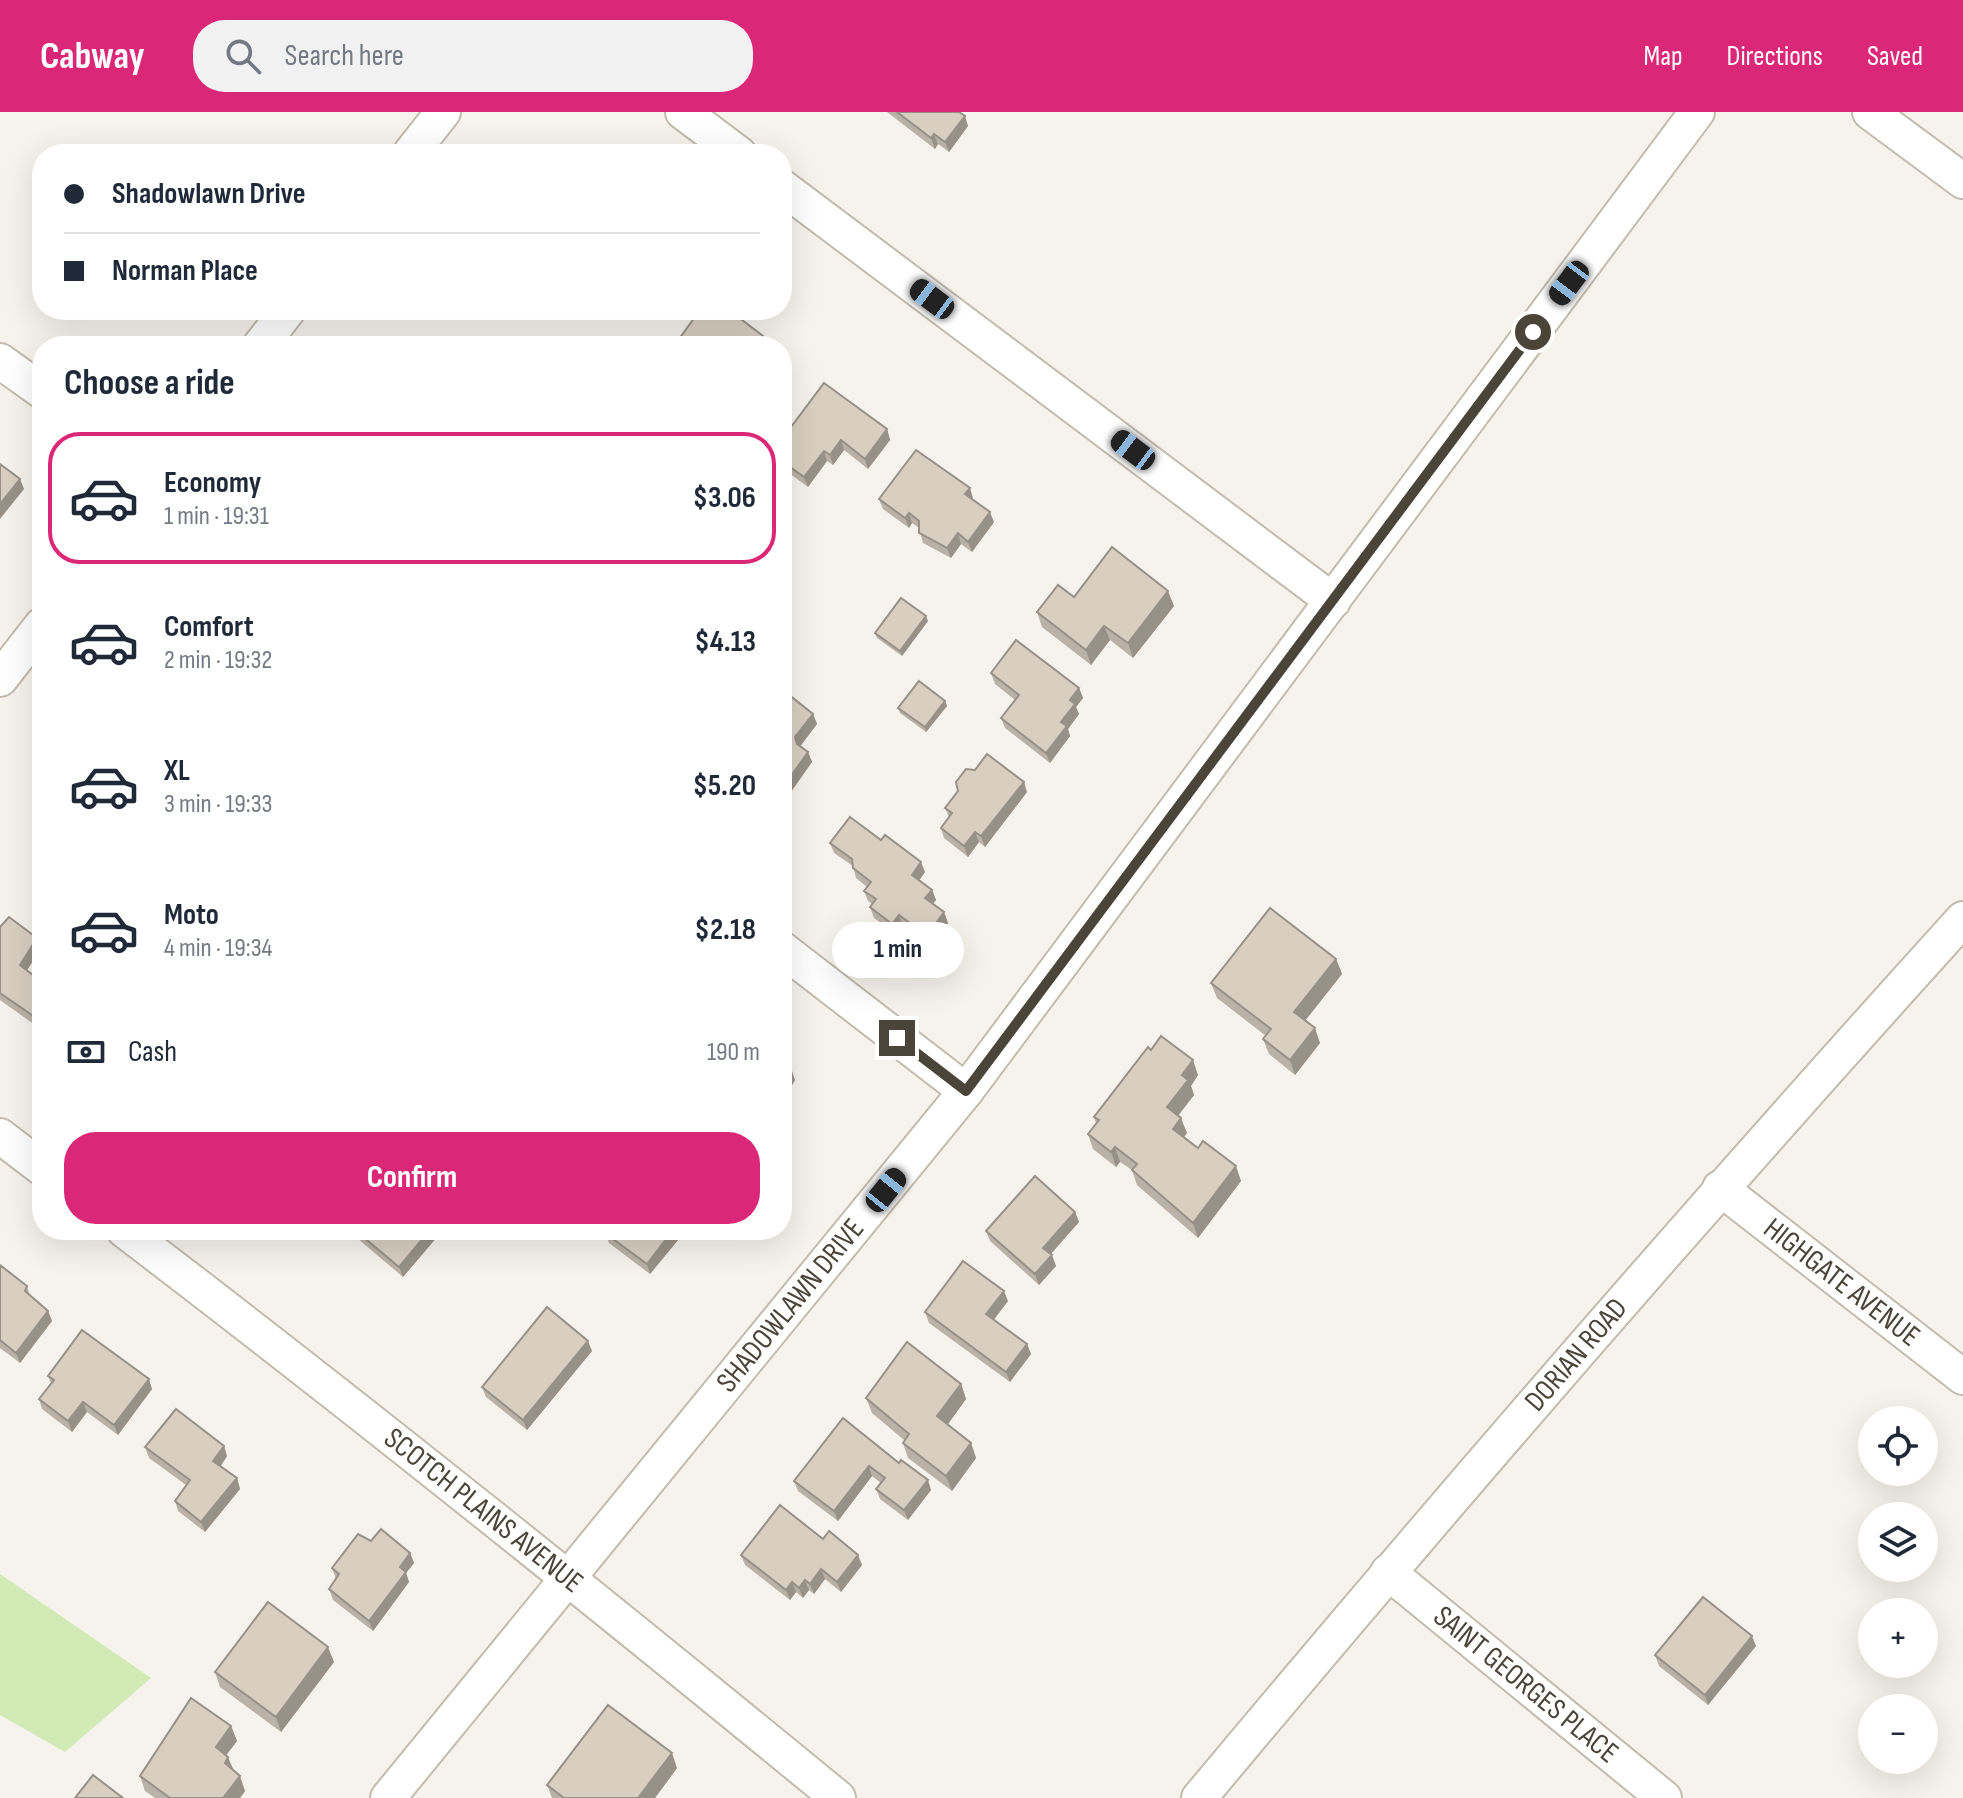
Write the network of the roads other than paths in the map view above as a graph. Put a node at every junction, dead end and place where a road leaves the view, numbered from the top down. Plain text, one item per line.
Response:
1 (443, 112) edge
2 (683, 112) edge
3 (1697, 112) edge
4 (1870, 112) edge
5 (418, 144) edge
6 (726, 144) edge
7 (1963, 181) edge
8 (792, 195) edge
9 (280, 320) edge
10 (268, 336) edge
11 (0, 361) edge
12 (32, 384) edge
13 (1333, 601) junction
14 (32, 638) edge
15 (0, 679) edge
16 (1963, 919) edge
17 (792, 957) edge
18 (966, 1091) junction
19 (0, 1136) edge
20 (32, 1160) edge
21 (1720, 1188) junction
22 (137, 1240) edge
23 (1963, 1377) edge
24 (1388, 1572) junction
25 (567, 1575) junction
26 (388, 1798) edge
27 (838, 1798) edge
28 (1199, 1798) edge
29 (1664, 1798) edge

1 - 5 street
2 - 6 street
3 - 13 street, SHADOWLAWN DRIVE
4 - 7 street
8 - 13 street
9 - 10 street
11 - 12 street
13 - 18 street, SHADOWLAWN DRIVE
14 - 15 street
16 - 21 street, DORIAN ROAD
17 - 18 street
18 - 25 street, SHADOWLAWN DRIVE
19 - 20 street
21 - 23 street, HIGHGATE AVENUE
21 - 24 street, DORIAN ROAD
22 - 25 street, SCOTCH PLAINS AVENUE
24 - 28 street, DORIAN ROAD
24 - 29 street, SAINT GEORGES PLACE
25 - 26 street, SHADOWLAWN DRIVE
25 - 27 street, SCOTCH PLAINS AVENUE

